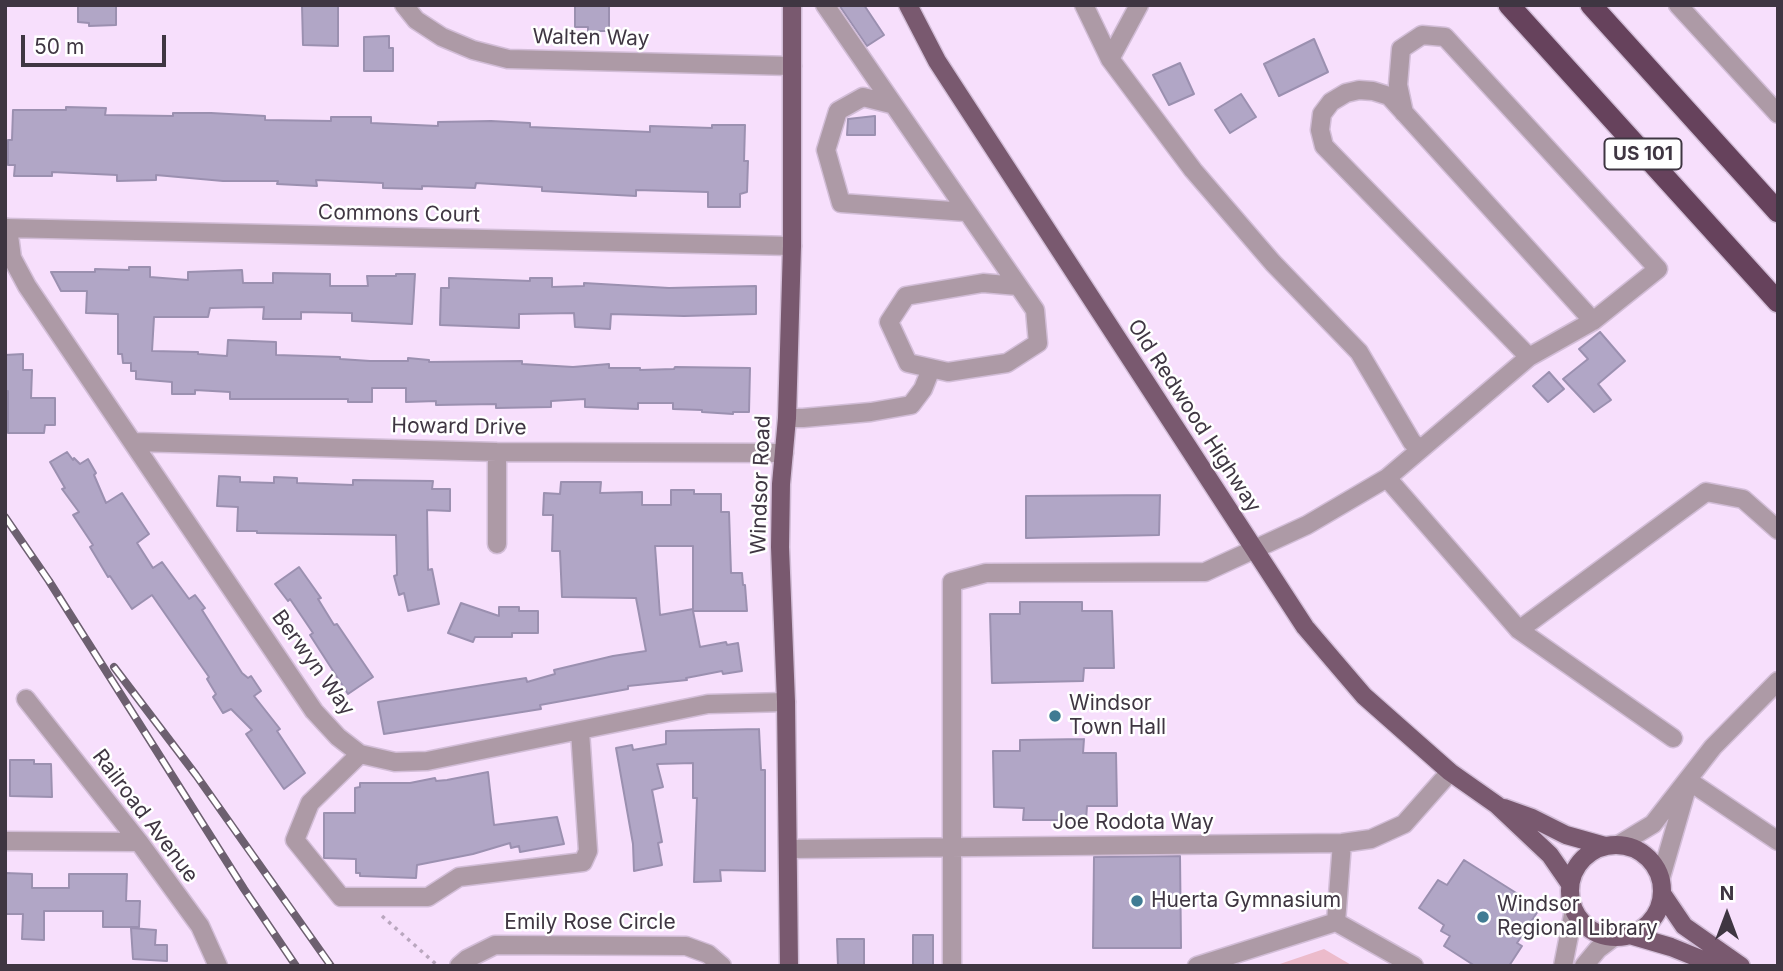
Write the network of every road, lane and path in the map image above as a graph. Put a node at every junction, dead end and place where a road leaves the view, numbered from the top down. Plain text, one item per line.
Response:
1 (404, 5) edge
2 (792, 5) edge
3 (825, 5) edge
4 (908, 5) edge
5 (1084, 5) edge
6 (1139, 5) edge
7 (1509, 5) edge
8 (1591, 5) edge
9 (1678, 5) edge
10 (1110, 59) junction
11 (792, 66) junction
12 (891, 104) junction
13 (1404, 113) junction
14 (1778, 114) edge
15 (966, 212) junction
16 (1778, 212) edge
17 (7, 228) edge
18 (792, 246) junction
19 (1018, 286) junction
20 (1778, 302) edge
21 (1593, 321) junction
22 (1529, 357) junction
23 (931, 369) junction
24 (787, 418) junction
25 (134, 442) junction
26 (1421, 449) junction
27 (497, 452) junction
28 (784, 453) junction
29 (1387, 478) junction
30 (1778, 530) edge
31 (497, 544) dead end
32 (1254, 551) junction
33 (1519, 630) junction
34 (1778, 681) edge
35 (26, 699) dead end
36 (786, 702) junction
37 (580, 731) junction
38 (1673, 738) dead end
39 (360, 754) junction
40 (1450, 772) junction
41 (1689, 780) junction
42 (1497, 805) junction
43 (5, 841) edge
44 (1778, 841) edge
45 (139, 842) junction
46 (1342, 843) junction
47 (1613, 845) junction
48 (951, 847) junction
49 (789, 849) junction
50 (1570, 884) junction
51 (1662, 886) junction
52 (361, 897) junction
53 (1573, 907) junction
54 (1336, 922) junction
55 (1622, 936) junction
56 (218, 966) edge
57 (438, 966) edge
58 (459, 966) edge
59 (722, 966) edge
60 (789, 966) edge
61 (952, 966) edge
62 (1197, 966) edge
63 (1414, 966) edge
64 (1563, 966) edge
65 (1584, 966) edge
66 (1718, 966) edge
67 (1741, 966) edge

1 - 11 street, Walten Way
2 - 11 main road, Windsor Road
3 - 12 street
4 - 32 main road, Old Redwood Highway
5 - 10 street
6 - 10 street
7 - 20 highway, US 101
8 - 16 highway, US 101
9 - 14 street
10 - 26 street
11 - 18 main road, Windsor Road
12 - 15 street
12 - 15 street
13 - 21 street
13 - 21 street
13 - 22 street
15 - 19 street
17 - 18 street, Commons Court
17 - 25 street, Berwyn Way
18 - 24 main road, Windsor Road
19 - 23 street
19 - 23 street
21 - 22 street
22 - 26 street
23 - 24 street
24 - 28 main road, Windsor Road
25 - 27 street, Howard Drive
25 - 39 street, Berwyn Way
26 - 29 street
27 - 28 street, Howard Drive
27 - 31 street
28 - 36 main road, Windsor Road
29 - 32 street
29 - 33 street
30 - 33 street
32 - 40 main road, Old Redwood Highway
32 - 48 street
33 - 38 street
34 - 41 street
35 - 45 street, Railroad Avenue
36 - 37 street, Berwyn Way
36 - 49 main road, Windsor Road
37 - 39 street, Berwyn Way
37 - 52 street
39 - 52 street
40 - 42 main road, Old Redwood Highway
40 - 46 street, Joe Rodota Way
41 - 44 street
41 - 47 street
41 - 51 street
42 - 47 main road, Old Redwood Highway
42 - 50 main road, Old Redwood Highway
43 - 45 street
45 - 56 street, Railroad Avenue
46 - 48 street, Joe Rodota Way
46 - 54 street
47 - 50 main road
47 - 51 main road
48 - 49 street, Joe Rodota Way
48 - 61 street
49 - 60 main road, Windsor Road
50 - 53 main road
51 - 55 main road
51 - 67 main road
52 - 57 path
53 - 55 main road
53 - 64 street
54 - 62 street
54 - 63 street
55 - 65 street
55 - 66 main road
58 - 59 street, Emily Rose Circle

